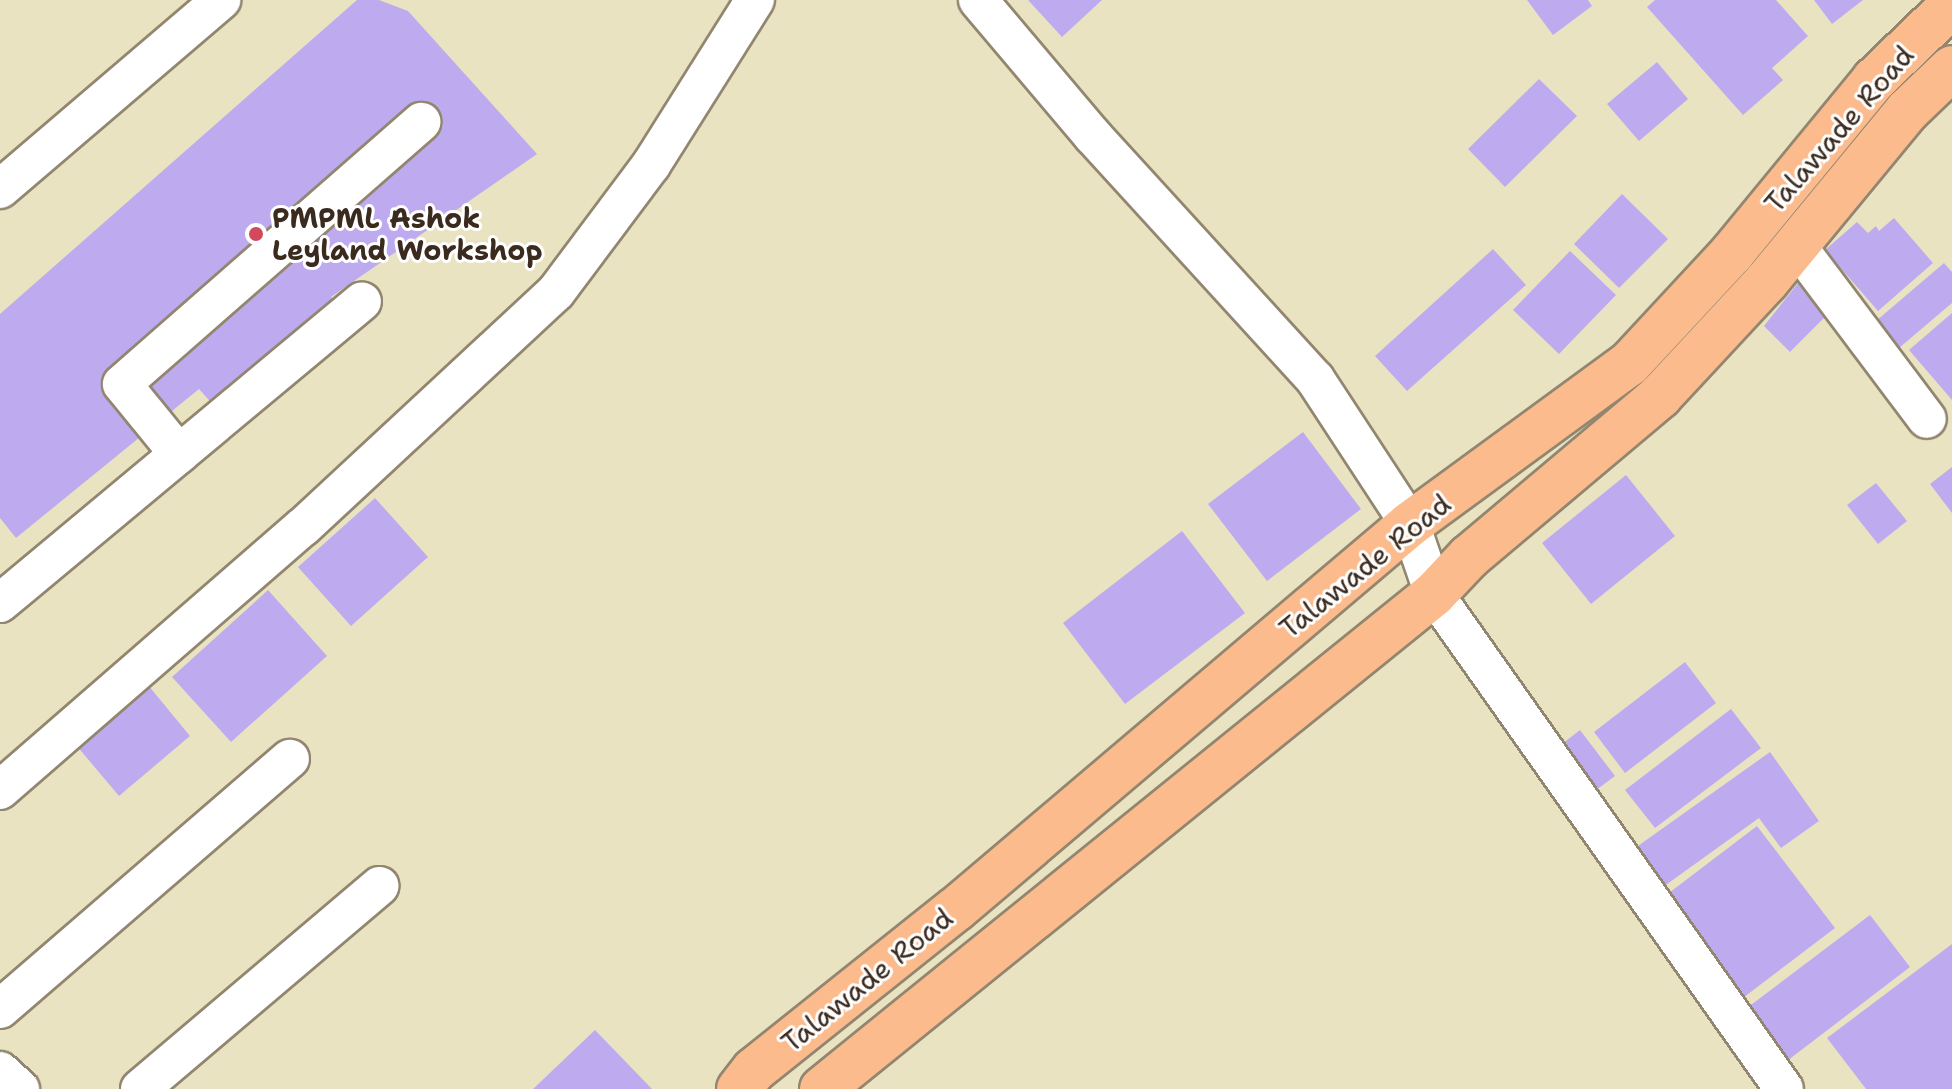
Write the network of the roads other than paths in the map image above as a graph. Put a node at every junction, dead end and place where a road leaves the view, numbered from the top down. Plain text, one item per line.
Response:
1 (221, 0) edge
2 (755, 0) edge
3 (978, 0) edge
4 (1952, 5) edge
5 (1952, 68) edge
6 (421, 122) dead end
7 (0, 189) edge
8 (1797, 246) junction
9 (362, 301) dead end
10 (1927, 419) dead end
11 (179, 454) junction
12 (1410, 524) junction
13 (1434, 594) junction
14 (0, 603) edge
15 (290, 759) dead end
16 (0, 790) edge
17 (379, 886) dead end
18 (0, 1009) edge
19 (0, 1071) edge
20 (20, 1089) edge
21 (140, 1089) edge
22 (739, 1089) edge
23 (822, 1089) edge
24 (1784, 1089) edge

1 - 7 street
2 - 16 street
3 - 12 street
4 - 12 main road, Talawade Road
5 - 8 main road, Talawade Road
6 - 11 street
8 - 10 street
8 - 13 main road, Talawade Road
9 - 11 street
11 - 14 street
12 - 13 street
12 - 22 main road, Talawade Road
13 - 23 main road, Talawade Road
13 - 24 street
15 - 18 street
17 - 21 street
19 - 20 street

